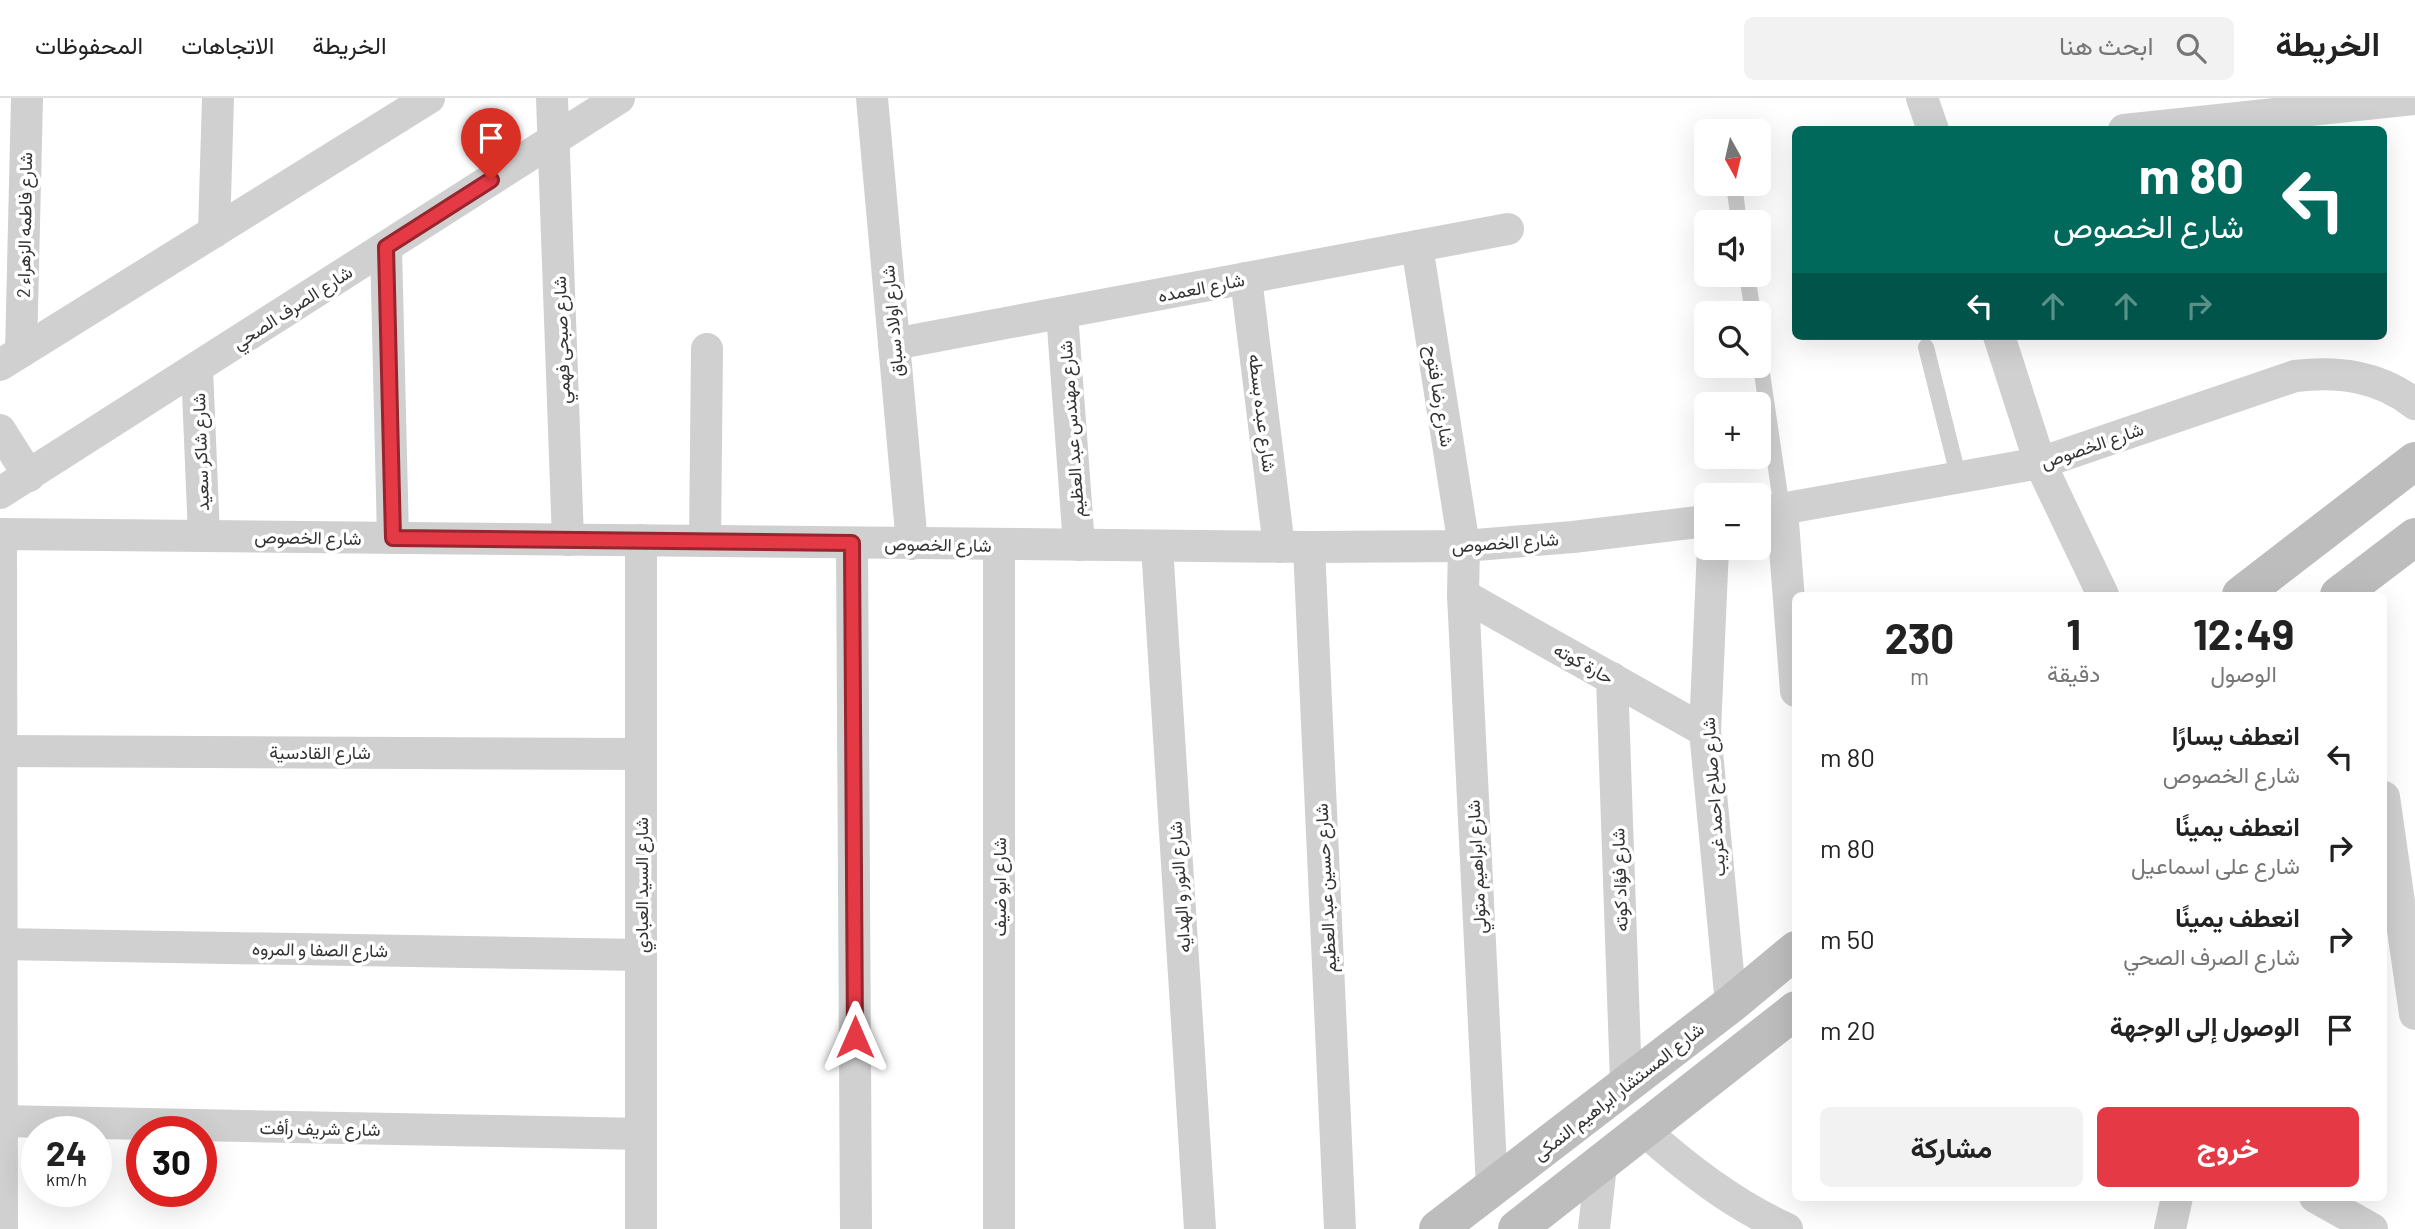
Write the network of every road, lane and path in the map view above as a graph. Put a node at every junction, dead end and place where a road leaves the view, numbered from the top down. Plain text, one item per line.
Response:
1 (27, 98) edge
2 (218, 98) edge
3 (552, 98) edge
4 (619, 98) edge
5 (872, 98) edge
6 (1922, 98) edge
7 (2415, 99) edge
8 (420, 101) edge
9 (1932, 126) edge
10 (2162, 126) edge
11 (554, 140) junction
12 (1508, 229) dead end
13 (214, 232) junction
14 (1417, 246) junction
15 (386, 247) junction
16 (1246, 278) junction
17 (1062, 313) junction
18 (2000, 340) edge
19 (894, 344) junction
20 (1926, 346) dead end
21 (707, 349) dead end
22 (11, 358) edge
23 (197, 368) junction
24 (1761, 378) edge
25 (2415, 404) edge
26 (0, 430) edge
27 (2415, 461) edge
28 (2040, 463) junction
29 (29, 476) junction
30 (1959, 479) junction
31 (1768, 483) edge
32 (0, 493) edge
33 (1771, 511) edge
34 (1771, 518) edge
35 (1694, 522) edge
36 (0, 534) edge
37 (204, 536) junction
38 (2415, 537) edge
39 (393, 538) junction
40 (568, 540) junction
41 (641, 540) junction
42 (705, 541) junction
43 (852, 543) junction
44 (912, 544) junction
45 (999, 545) junction
46 (1079, 545) junction
47 (1157, 546) junction
48 (1464, 546) junction
49 (1294, 547) junction
50 (1713, 560) edge
51 (2102, 592) edge
52 (2245, 592) edge
53 (2348, 592) edge
54 (1463, 595) junction
55 (1792, 663) edge
56 (1612, 678) junction
57 (1706, 731) junction
58 (0, 751) edge
59 (641, 754) junction
60 (2387, 818) edge
61 (1, 944) edge
62 (1792, 953) edge
63 (641, 955) junction
64 (1731, 1003) junction
65 (1792, 1013) edge
66 (2415, 1014) edge
67 (1626, 1082) junction
68 (1, 1121) edge
69 (1644, 1130) junction
70 (641, 1134) junction
71 (1601, 1165) junction
72 (1492, 1188) junction
73 (2176, 1201) edge
74 (2322, 1201) edge
75 (1768, 1225) edge
76 (2, 1229) edge
77 (641, 1229) edge
78 (856, 1229) edge
79 (999, 1229) edge
80 (1200, 1229) edge
81 (1340, 1229) edge
82 (1438, 1229) edge
83 (1517, 1229) edge
84 (1594, 1229) edge
85 (2170, 1229) edge
86 (2372, 1229) edge

1 - 22 street, شارع فاطمه الزهراء 2
2 - 13 street
3 - 11 street, شارع صبحى فهمي
4 - 11 street, شارع الصرف الصحي
5 - 19 street, شارع اولاد سباق
6 - 9 street
7 - 10 street
8 - 13 street
11 - 15 street, شارع الصرف الصحي
11 - 40 street, شارع صبحى فهمي
12 - 14 street, شارع العمده
13 - 22 street
14 - 16 street, شارع العمده
14 - 48 street, شارع رضا فتوح
15 - 23 street, شارع الصرف الصحي
15 - 39 street
16 - 17 street, شارع العمده
16 - 49 street, شارع عبده بسطه
17 - 19 street, شارع العمده
17 - 46 street, شارع مهندس عبد العظيم
18 - 28 street
19 - 44 street, شارع اولاد سباق
20 - 30 lane
21 - 42 street
23 - 29 street, شارع الصرف الصحي
23 - 37 street, شارع شاكر سعيد
24 - 31 lane
25 - 28 street, شارع الخصوص
26 - 29 street
27 - 52 main road
28 - 30 street, شارع الخصوص
28 - 51 street
29 - 32 street, شارع الصرف الصحي
30 - 33 street, شارع الخصوص
34 - 55 street
35 - 48 street, شارع الخصوص
36 - 37 street, شارع الخصوص
36 - 58 street
37 - 39 street, شارع الخصوص
38 - 53 main road
39 - 40 street, شارع الخصوص
40 - 41 street, شارع الخصوص
41 - 42 street, شارع الخصوص
41 - 59 street, شارع السيد العبادي
42 - 43 street, شارع الخصوص
43 - 44 street, شارع الخصوص
43 - 78 street
44 - 45 street, شارع الخصوص
45 - 46 street, شارع الخصوص
45 - 79 street, شارع ابو ضيف
46 - 47 street, شارع الخصوص
47 - 49 street, شارع الخصوص
47 - 80 street, شارع النور و الهدايه
48 - 49 street, شارع الخصوص
48 - 54 street, شارع ابراهيم متولي
49 - 81 street, شارع حسين عبد العظيم
50 - 57 street, شارع صلاح احمد غريب
54 - 56 street, حارة كوته
54 - 72 street, شارع ابراهيم متولي
56 - 57 street, حارة كوته
56 - 67 street, شارع فؤاد كوته
57 - 64 street, شارع صلاح احمد غريب
58 - 59 street, شارع القادسية
58 - 61 street
59 - 63 street, شارع السيد العبادي
60 - 66 street
61 - 63 street, شارع الصفا و المروه
61 - 68 street
62 - 64 main road, شارع المستشار ابراهيم النمكى
63 - 70 street, شارع السيد العبادي
64 - 67 main road, شارع المستشار ابراهيم النمكى
65 - 69 main road
67 - 72 main road, شارع المستشار ابراهيم النمكى
68 - 70 street, شارع شريف رأفت
68 - 76 street
69 - 71 main road
69 - 75 street
70 - 77 street, شارع السيد العبادي
71 - 83 main road
71 - 84 street
72 - 82 main road, شارع المستشار ابراهيم النمكى
73 - 85 street
74 - 86 street

